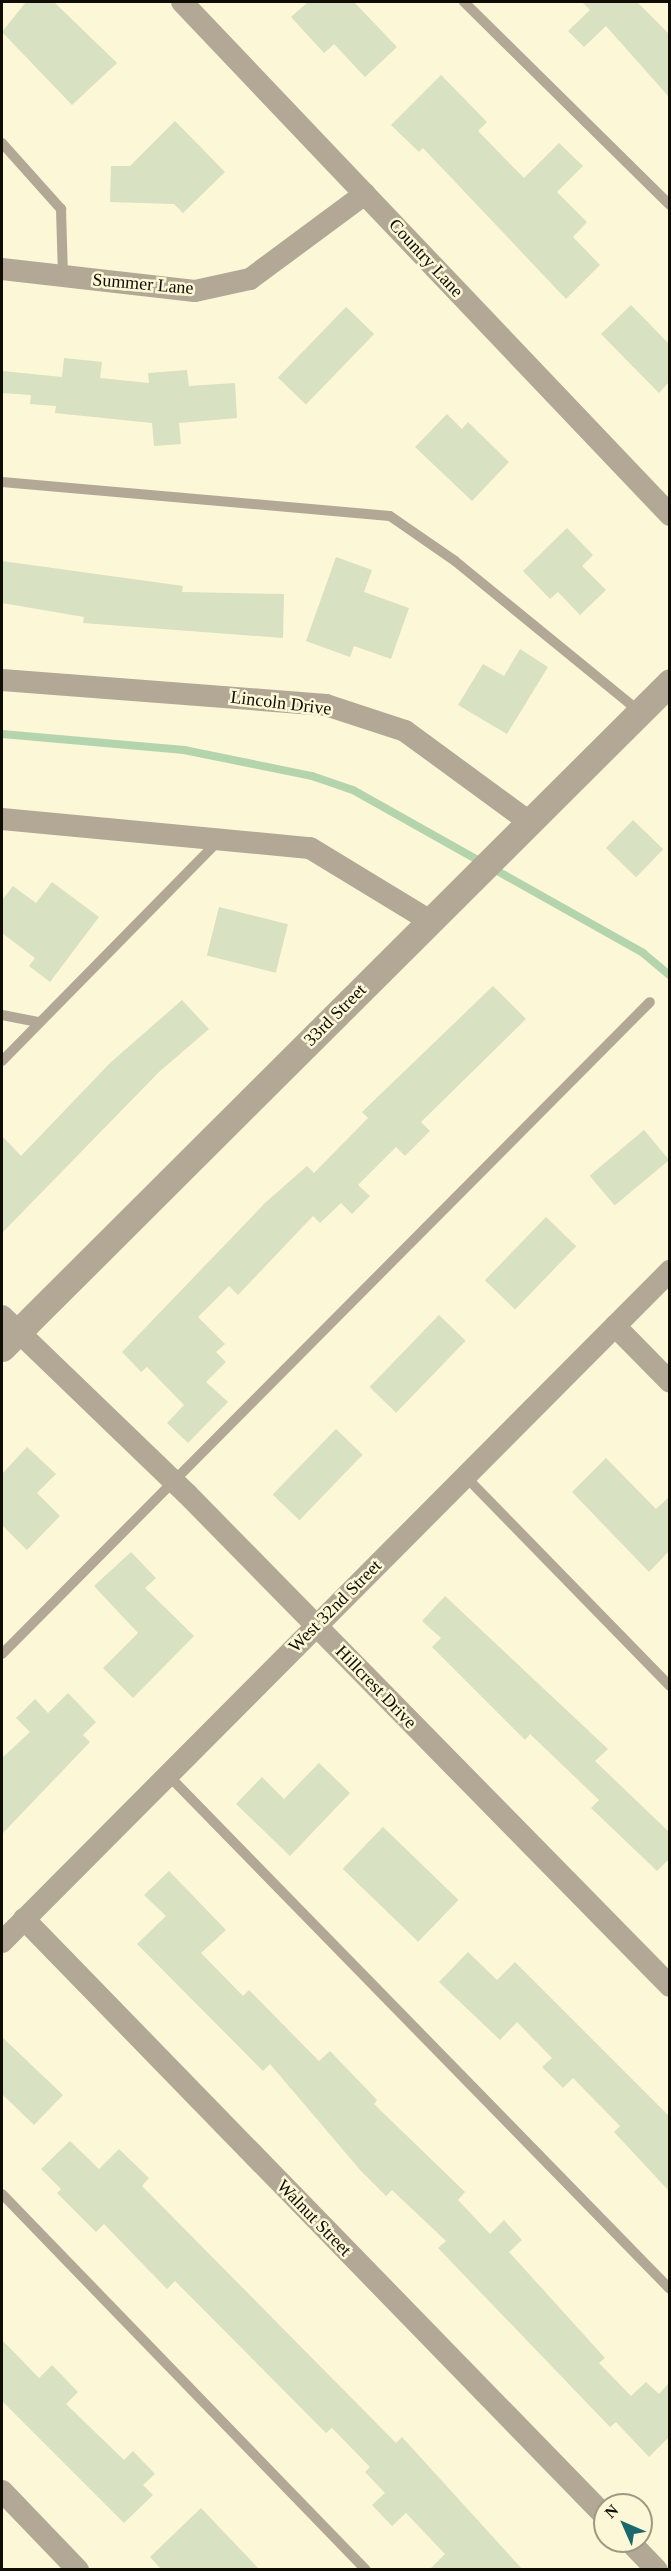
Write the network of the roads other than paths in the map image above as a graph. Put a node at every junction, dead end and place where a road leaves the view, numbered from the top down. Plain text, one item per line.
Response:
1 (182, 2) edge
2 (464, 2) edge
3 (2, 143) edge
4 (365, 194) junction
5 (669, 205) edge
6 (2, 269) edge
7 (63, 277) junction
8 (2, 482) edge
9 (669, 515) edge
10 (2, 680) edge
11 (669, 682) edge
12 (639, 711) junction
13 (2, 819) edge
14 (528, 821) junction
15 (219, 840) junction
16 (429, 921) junction
17 (650, 1002) dead end
18 (2, 1015) edge
19 (39, 1022) junction
20 (2, 1061) edge
21 (669, 1271) edge
22 (615, 1326) junction
23 (7, 1332) edge
24 (669, 1382) edge
25 (465, 1476) junction
26 (174, 1481) junction
27 (316, 1626) junction
28 (2, 1654) edge
29 (669, 1686) edge
30 (168, 1774) junction
31 (24, 1919) junction
32 (2, 1942) edge
33 (669, 1986) edge
34 (2, 2194) edge
35 (669, 2289) edge
36 (2, 2491) edge
37 (593, 2504) edge
38 (641, 2553) edge
39 (78, 2570) edge
40 (366, 2570) edge
41 (657, 2570) edge

1 - 4 street, Country Lane
2 - 5 lane
3 - 7 lane
4 - 7 street, Summer Lane
4 - 9 street, Country Lane
6 - 7 street, Summer Lane
8 - 12 lane
10 - 14 street, Lincoln Drive
11 - 12 street, 33rd Street
12 - 14 street, 33rd Street
13 - 15 street
14 - 16 street, 33rd Street
15 - 16 street
15 - 19 lane
16 - 23 street, 33rd Street
17 - 26 lane
18 - 19 lane
19 - 20 lane
21 - 22 street, West 32nd Street
22 - 24 street
22 - 25 street, West 32nd Street
23 - 26 street, Hillcrest Drive
25 - 27 street, West 32nd Street
25 - 29 lane
26 - 27 street, Hillcrest Drive
26 - 28 lane
27 - 30 street, West 32nd Street
27 - 33 street, Hillcrest Drive
30 - 31 street, West 32nd Street
30 - 35 lane
31 - 32 street, West 32nd Street
31 - 37 street, Walnut Street
34 - 40 lane
36 - 39 street
38 - 41 street

